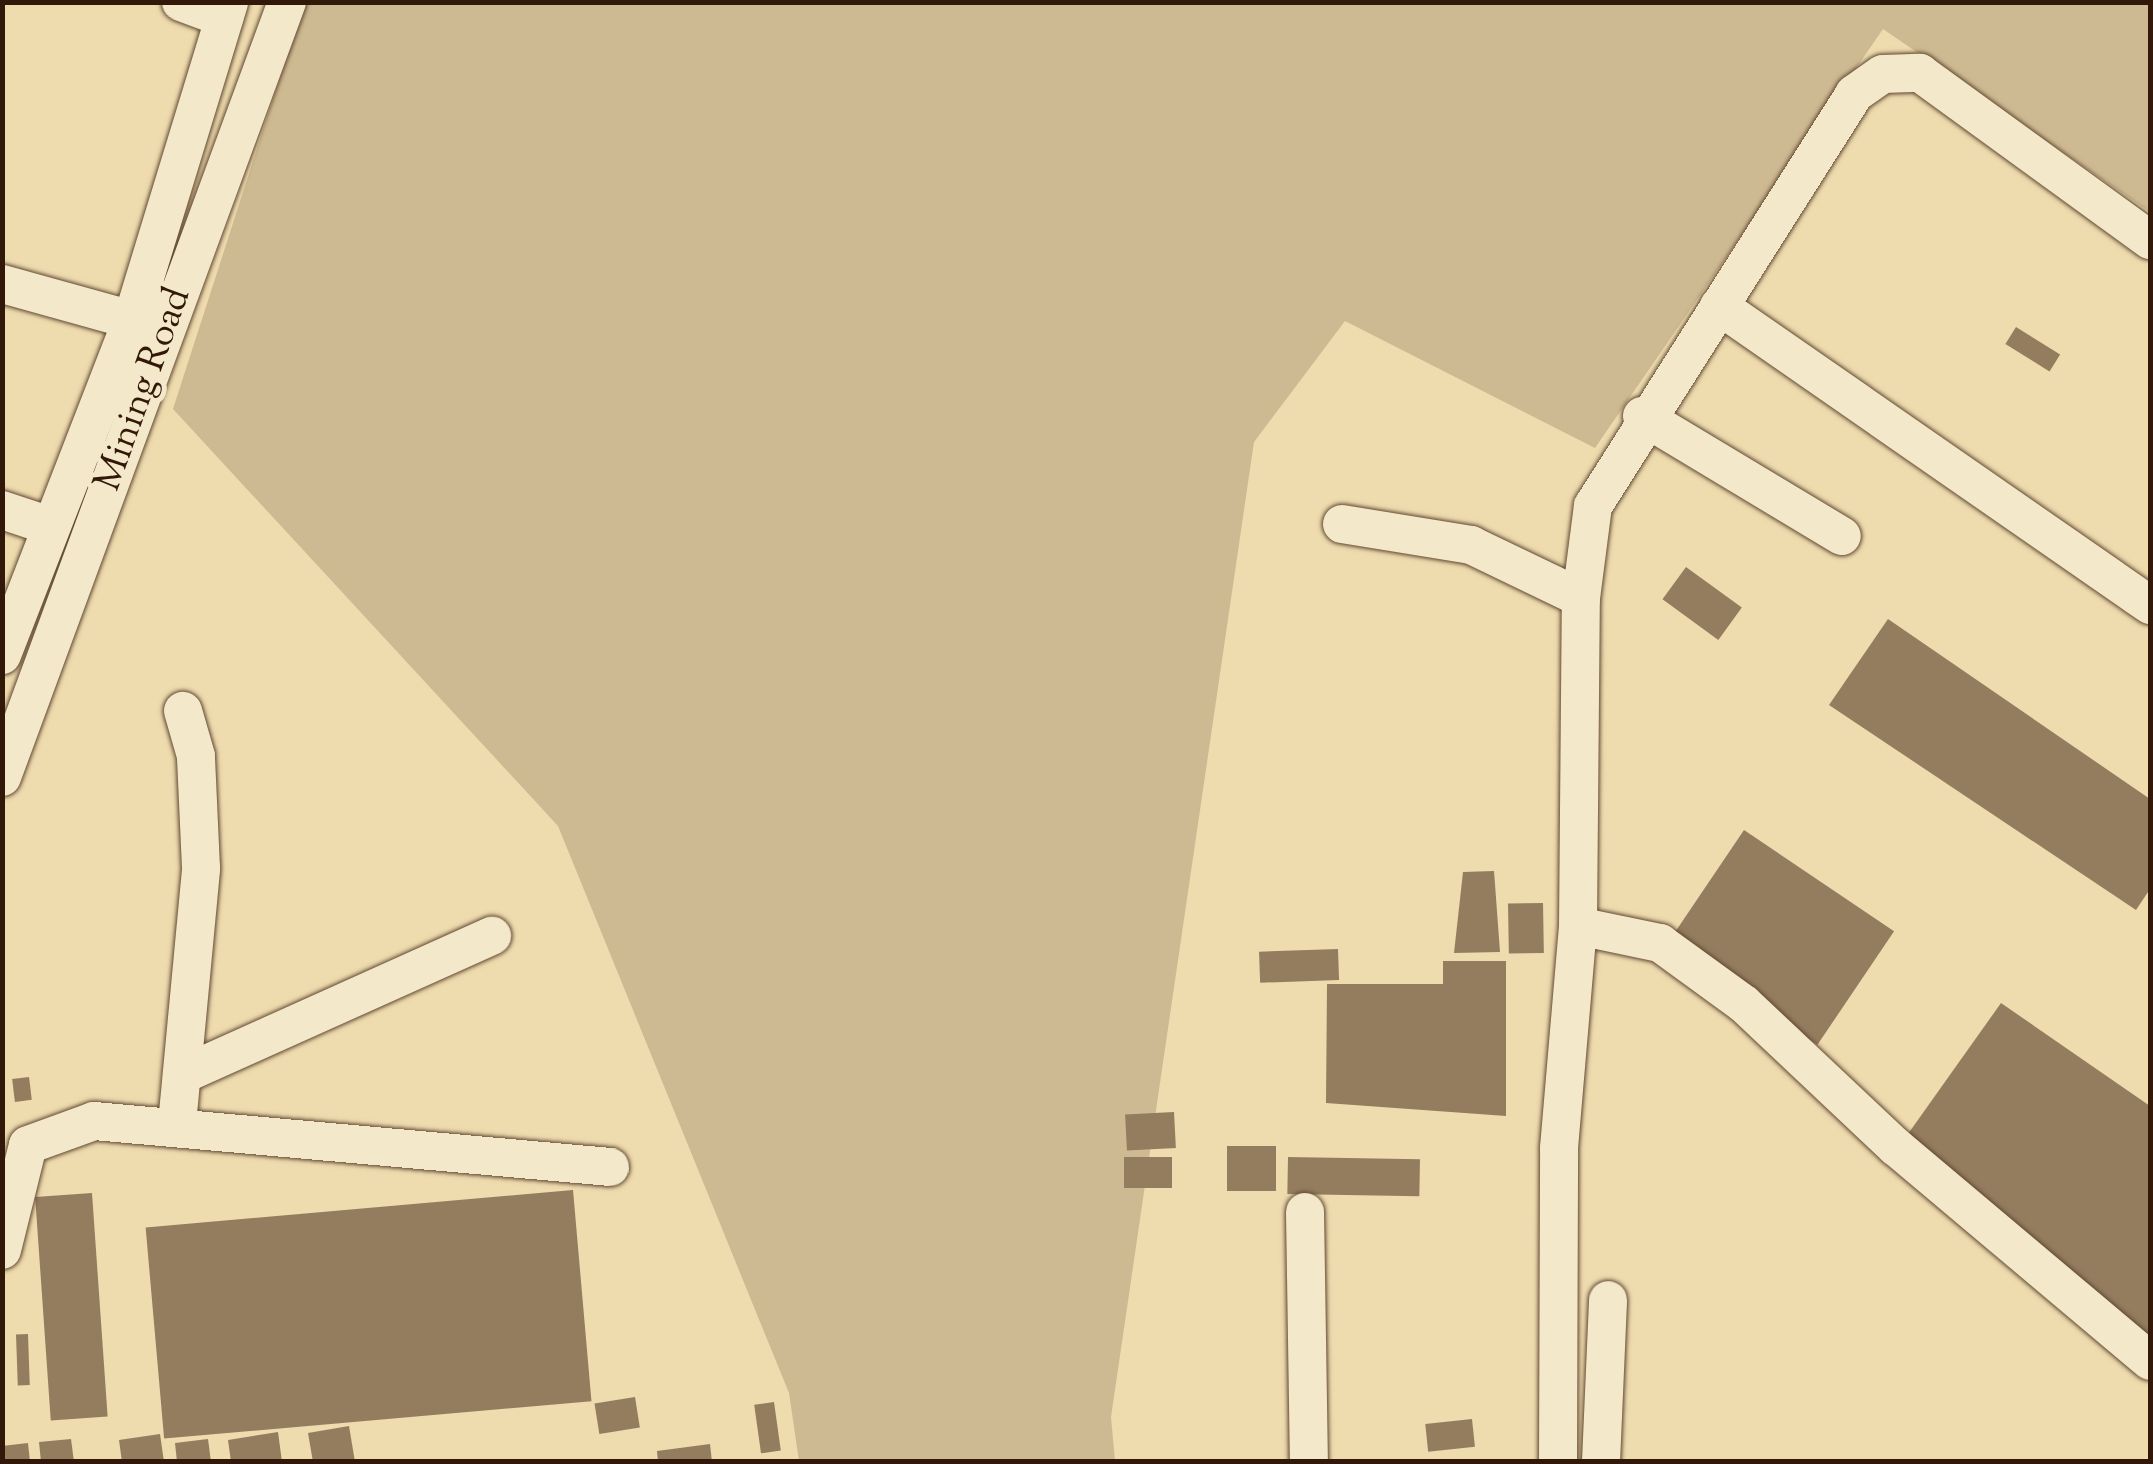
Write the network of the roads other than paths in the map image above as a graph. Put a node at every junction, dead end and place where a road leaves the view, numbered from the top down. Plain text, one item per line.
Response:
1 (181, 2) edge
2 (287, 2) edge
3 (226, 10) edge
4 (2150, 240) edge
5 (2, 284) edge
6 (1720, 306) junction
7 (132, 320) junction
8 (1642, 416) junction
9 (2, 510) edge
10 (1342, 524) dead end
11 (50, 526) junction
12 (1842, 536) dead end
13 (1581, 598) junction
14 (2150, 605) edge
15 (2, 654) edge
16 (183, 710) dead end
17 (2, 777) edge
18 (1578, 926) junction
19 (492, 936) dead end
20 (182, 1075) junction
21 (177, 1124) junction
22 (610, 1167) dead end
23 (1304, 1212) dead end
24 (2, 1250) edge
25 (1608, 1300) dead end
26 (2150, 1361) edge
27 (1309, 1462) edge
28 (1558, 1462) edge
29 (1601, 1462) edge

1 - 3 street
2 - 17 street, Mining Road
3 - 7 street
4 - 6 street
5 - 7 street
6 - 8 street
6 - 14 street
7 - 11 street
8 - 12 street
8 - 13 street
9 - 11 street
10 - 13 street
11 - 15 street
13 - 18 street
16 - 20 street
18 - 26 street
18 - 28 street
19 - 20 street
20 - 21 street
21 - 22 street
21 - 24 street
23 - 27 street
25 - 29 street

